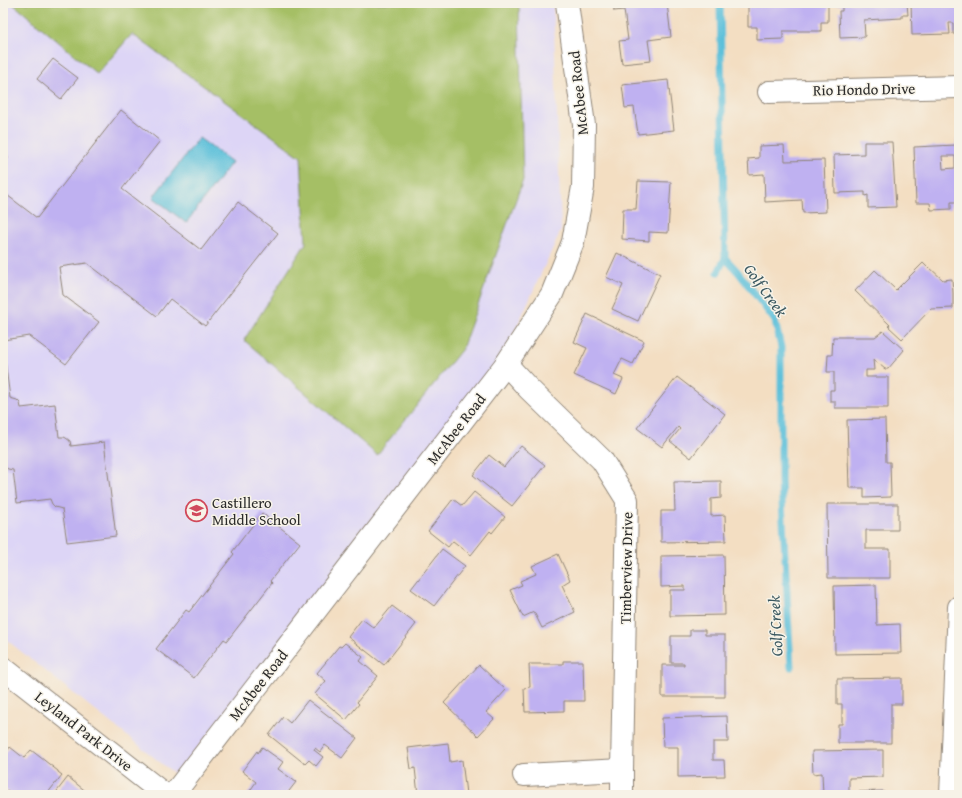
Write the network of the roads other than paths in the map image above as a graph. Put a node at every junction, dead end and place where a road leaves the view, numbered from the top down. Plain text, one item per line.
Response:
1 (568, 3) edge
2 (959, 87) edge
3 (769, 92) dead end
4 (506, 364) junction
5 (959, 607) edge
6 (3, 668) edge
7 (622, 770) junction
8 (524, 775) dead end
9 (165, 795) edge
10 (173, 795) edge
11 (622, 795) edge
12 (951, 795) edge

1 - 4 street, McAbee Road
2 - 3 street, Rio Hondo Drive
4 - 7 street, Timberview Drive
4 - 10 street, McAbee Road
5 - 12 street
6 - 9 street, Leyland Park Drive
7 - 8 street
7 - 11 street, Timberview Drive

